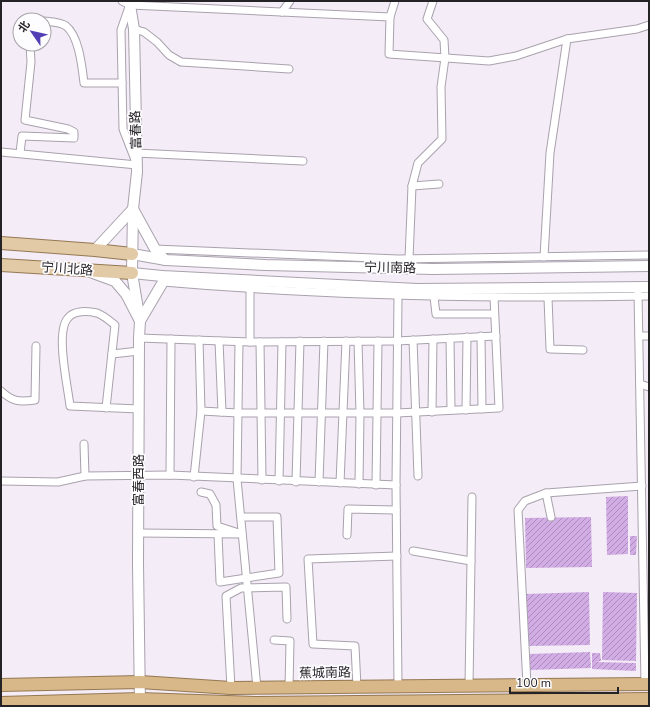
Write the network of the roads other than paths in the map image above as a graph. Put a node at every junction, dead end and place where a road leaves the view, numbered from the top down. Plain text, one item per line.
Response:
1 (202, 1) edge
2 (290, 1) edge
3 (395, 1) edge
4 (433, 1) edge
5 (128, 2) edge
6 (198, 8) junction
7 (282, 12) junction
8 (390, 17) junction
9 (52, 22) edge
10 (649, 25) edge
11 (134, 29) junction
12 (567, 40) junction
13 (30, 52) edge
14 (445, 58) junction
15 (289, 69) dead end
16 (122, 83) junction
17 (1, 152) edge
18 (20, 153) junction
19 (136, 153) junction
20 (303, 161) dead end
21 (137, 165) junction
22 (439, 184) dead end
23 (412, 186) junction
24 (134, 210) junction
25 (1, 243) edge
26 (155, 249) junction
27 (95, 250) junction
28 (132, 254) junction
29 (649, 255) edge
30 (544, 257) junction
31 (409, 258) junction
32 (166, 260) junction
33 (1, 265) edge
34 (649, 266) edge
35 (87, 271) junction
36 (132, 273) junction
37 (162, 279) junction
38 (250, 288) junction
39 (642, 290) edge
40 (398, 296) junction
41 (649, 296) edge
42 (434, 297) junction
43 (494, 297) junction
44 (548, 298) junction
45 (494, 314) junction
46 (140, 321) junction
47 (481, 336) junction
48 (496, 336) junction
49 (639, 336) junction
50 (649, 336) edge
51 (467, 337) junction
52 (139, 338) junction
53 (450, 338) junction
54 (170, 339) junction
55 (433, 339) junction
56 (199, 340) junction
57 (398, 340) junction
58 (413, 340) junction
59 (219, 341) junction
60 (324, 341) junction
61 (346, 341) junction
62 (358, 341) junction
63 (378, 341) junction
64 (239, 342) junction
65 (250, 342) junction
66 (260, 342) junction
67 (282, 342) junction
68 (300, 342) junction
69 (36, 346) dead end
70 (583, 350) dead end
71 (139, 351) junction
72 (112, 354) junction
73 (640, 384) junction
74 (649, 388) edge
75 (1, 391) edge
76 (106, 408) junction
77 (482, 409) junction
78 (139, 410) junction
79 (451, 410) junction
80 (466, 410) junction
81 (201, 411) junction
82 (222, 412) junction
83 (416, 412) junction
84 (432, 412) junction
85 (238, 413) junction
86 (260, 413) junction
87 (280, 413) junction
88 (298, 413) junction
89 (321, 413) junction
90 (342, 413) junction
91 (360, 413) junction
92 (376, 413) junction
93 (397, 414) junction
94 (84, 444) dead end
95 (139, 475) junction
96 (170, 475) junction
97 (85, 476) junction
98 (418, 476) dead end
99 (194, 477) junction
100 (237, 479) junction
101 (262, 480) junction
102 (1, 481) edge
103 (279, 481) junction
104 (296, 482) junction
105 (319, 482) junction
106 (340, 483) junction
107 (359, 484) junction
108 (376, 485) junction
109 (396, 485) junction
110 (642, 486) junction
111 (201, 492) dead end
112 (546, 493) junction
113 (472, 497) dead end
114 (396, 510) junction
115 (551, 516) dead end
116 (241, 517) junction
117 (138, 533) junction
118 (218, 534) junction
119 (242, 534) junction
120 (347, 534) dead end
121 (646, 536) edge
122 (413, 551) dead end
123 (397, 556) junction
124 (471, 560) junction
125 (646, 568) edge
126 (246, 579) junction
127 (248, 588) junction
128 (647, 617) edge
129 (287, 619) dead end
130 (274, 640) dead end
131 (140, 682) junction
132 (647, 684) edge
133 (1, 685) edge
134 (527, 685) junction
135 (398, 686) junction
136 (469, 686) junction
137 (357, 687) junction
138 (231, 688) junction
139 (257, 688) junction
140 (289, 688) junction
141 (646, 701) edge
142 (1, 703) edge
143 (140, 703) edge
144 (460, 703) edge
145 (552, 703) edge
146 (201, 704) edge
147 (292, 704) edge
148 (346, 704) edge
149 (400, 704) edge
150 (256, 705) edge

1 - 6 street
2 - 7 street
3 - 8 street
4 - 14 street
5 - 6 street
5 - 11 main road, 富春路
5 - 16 street
6 - 7 street
7 - 8 street
8 - 14 street
9 - 16 street
10 - 12 street
11 - 15 street
11 - 19 main road, 富春路
12 - 14 street
12 - 30 street
13 - 18 street
14 - 23 street
16 - 21 street
17 - 18 street
18 - 21 street
19 - 20 street
19 - 21 main road, 富春路
21 - 24 main road, 富春路
22 - 23 street
23 - 31 street
24 - 26 main road
24 - 27 main road
24 - 28 main road, 富春路
25 - 27 main road, 宁川北路
26 - 31 street
26 - 32 main road
27 - 28 main road, 宁川北路
28 - 32 main road, 宁川南路
28 - 36 main road, 富春西路
29 - 30 street
30 - 31 street
32 - 34 main road, 宁川南路
33 - 35 main road, 宁川北路
35 - 36 main road, 宁川北路
35 - 46 main road
36 - 37 main road, 宁川南路
36 - 46 main road, 富春西路
37 - 38 street
37 - 39 main road, 宁川南路
37 - 46 main road
38 - 40 street
38 - 65 street
39 - 41 street
39 - 44 street
39 - 49 street
40 - 42 street
40 - 57 street
42 - 43 street
42 - 45 street
43 - 44 street
43 - 45 street
44 - 70 street
45 - 48 street
46 - 52 main road, 富春西路
47 - 48 street
47 - 51 street
47 - 77 street
48 - 77 street
49 - 50 street
49 - 73 street
51 - 53 street
51 - 80 street
52 - 54 street
52 - 71 main road, 富春西路
53 - 55 street
53 - 79 street
54 - 56 street
54 - 96 street
55 - 58 street
55 - 84 street
56 - 59 street
56 - 81 street
57 - 58 street
57 - 63 street
57 - 93 street
58 - 83 street
59 - 64 street
59 - 82 street
60 - 61 street
60 - 68 street
60 - 89 street
61 - 62 street
61 - 90 street
62 - 63 street
62 - 91 street
63 - 92 street
64 - 65 street
64 - 85 street
65 - 66 street
66 - 67 street
66 - 86 street
67 - 68 street
67 - 87 street
68 - 88 street
69 - 75 street
71 - 72 street
71 - 78 main road, 富春西路
72 - 76 street
72 - 76 street
73 - 74 street
73 - 110 street
76 - 78 street
77 - 80 street
78 - 95 main road, 富春西路
79 - 80 street
79 - 84 street
81 - 82 street
81 - 99 street
82 - 85 street
83 - 84 street
83 - 93 street
83 - 98 street
85 - 86 street
85 - 100 street
86 - 87 street
86 - 101 street
87 - 88 street
87 - 103 street
88 - 89 street
88 - 104 street
89 - 90 street
89 - 105 street
90 - 91 street
90 - 106 street
91 - 92 street
91 - 107 street
92 - 93 street
92 - 108 street
93 - 109 street
94 - 97 street
95 - 96 street
95 - 97 street
95 - 117 main road, 富春西路
96 - 99 street
97 - 102 street
99 - 100 street
100 - 101 street
100 - 116 street
101 - 103 street
103 - 104 street
104 - 105 street
105 - 106 street
106 - 107 street
107 - 108 street
108 - 109 street
109 - 114 street
110 - 112 street
110 - 121 street
111 - 119 street
112 - 115 street
112 - 134 street
113 - 124 street
114 - 120 street
114 - 123 street
116 - 119 street
116 - 126 street
117 - 118 street
117 - 131 main road, 富春西路
118 - 119 street
118 - 126 street
119 - 126 street
121 - 125 street
122 - 124 street
123 - 135 street
123 - 137 street
124 - 136 street
125 - 128 street
126 - 127 street
127 - 129 street
127 - 138 street
127 - 139 street
128 - 132 street
130 - 140 street
131 - 133 highway, 蕉城南路
131 - 138 highway, 蕉城南路
131 - 143 main road, 富春西路
132 - 134 highway, 蕉城南路
134 - 136 highway, 蕉城南路
135 - 136 highway, 蕉城南路
135 - 137 highway, 蕉城南路
137 - 140 highway, 蕉城南路
138 - 139 highway, 蕉城南路
139 - 140 highway, 蕉城南路
141 - 145 highway
142 - 143 highway
143 - 146 highway
144 - 145 highway
144 - 149 highway
146 - 150 highway
147 - 148 highway
147 - 150 highway
148 - 149 highway

